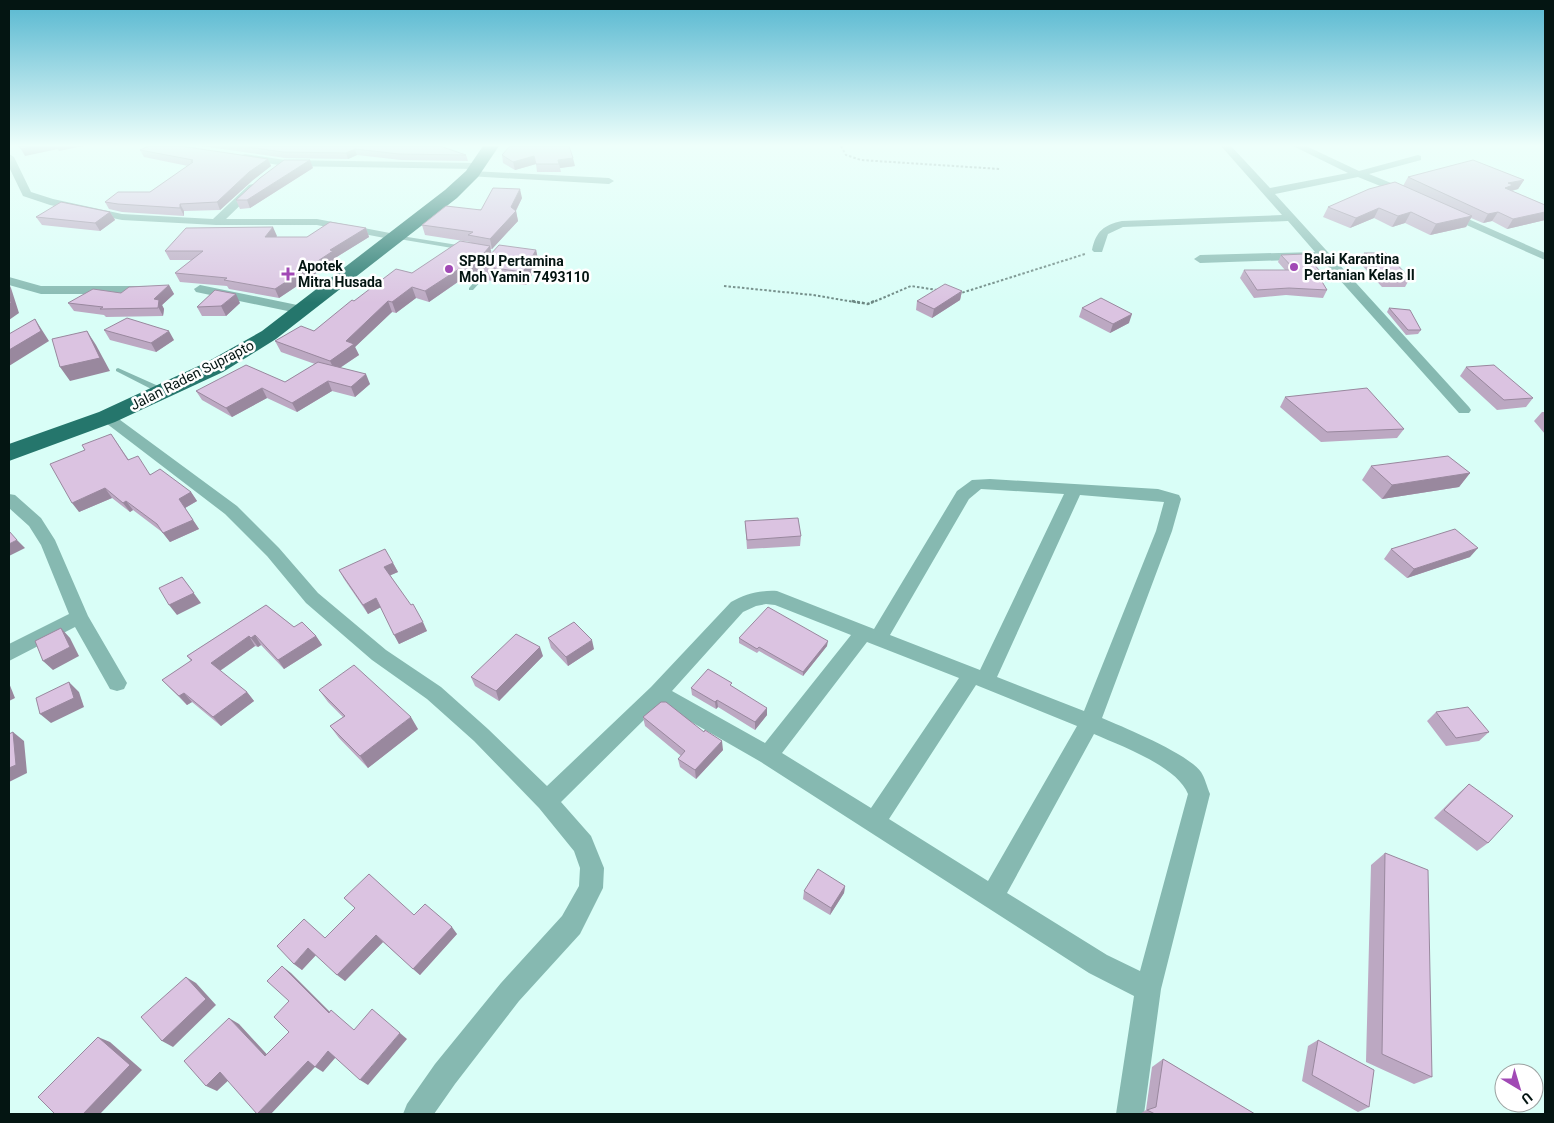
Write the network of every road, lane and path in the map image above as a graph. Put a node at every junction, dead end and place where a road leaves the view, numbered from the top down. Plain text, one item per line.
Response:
1 (40, 198) edge
2 (242, 198) edge
3 (444, 198) edge
4 (1273, 198) edge
5 (1437, 208) edge
6 (1290, 218) junction
7 (216, 222) junction
8 (395, 237) junction
9 (470, 248) edge
10 (1098, 250) joint
11 (1324, 255) junction
12 (1545, 257) edge
13 (1200, 259) dead end
14 (495, 262) edge
15 (9, 281) edge
16 (724, 286) dead end
17 (471, 289) dead end
18 (152, 290) edge
19 (200, 290) dead end
20 (945, 292) edge
21 (953, 293) edge
22 (302, 310) junction
23 (118, 370) dead end
24 (165, 392) junction
25 (1464, 410) dead end
26 (107, 417) junction
27 (9, 453) edge
28 (1074, 490) junction
29 (9, 499) edge
30 (78, 617) junction
31 (870, 636) junction
32 (9, 653) edge
33 (978, 678) junction
34 (117, 683) dead end
35 (658, 693) junction
36 (1090, 722) junction
37 (768, 755) junction
38 (547, 801) junction
39 (874, 822) junction
40 (992, 897) junction
41 (1148, 989) junction
42 (417, 1114) edge
43 (1130, 1114) edge

1 - 7 street
2 - 7 street
3 - 8 highway, Jalan Raden Suprapto
4 - 6 street
5 - 12 street
6 - 10 street
6 - 11 street
7 - 8 street
8 - 9 lane
8 - 22 highway, Jalan Raden Suprapto
10 - 21 path
11 - 13 street
11 - 25 street
14 - 17 lane
15 - 18 street
16 - 20 path
19 - 22 street
22 - 24 highway, Jalan Raden Suprapto
23 - 24 lane
24 - 26 highway, Jalan Raden Suprapto
26 - 27 highway, Jalan Raden Suprapto
26 - 38 street
28 - 31 street
28 - 33 street
28 - 36 street
29 - 30 street
30 - 32 street
30 - 34 street
31 - 33 street
31 - 35 street
31 - 37 street
33 - 36 street
33 - 39 street
35 - 37 street
35 - 38 street
36 - 40 street
36 - 41 street
37 - 39 street
38 - 42 street
39 - 40 street
40 - 41 street
41 - 43 street

